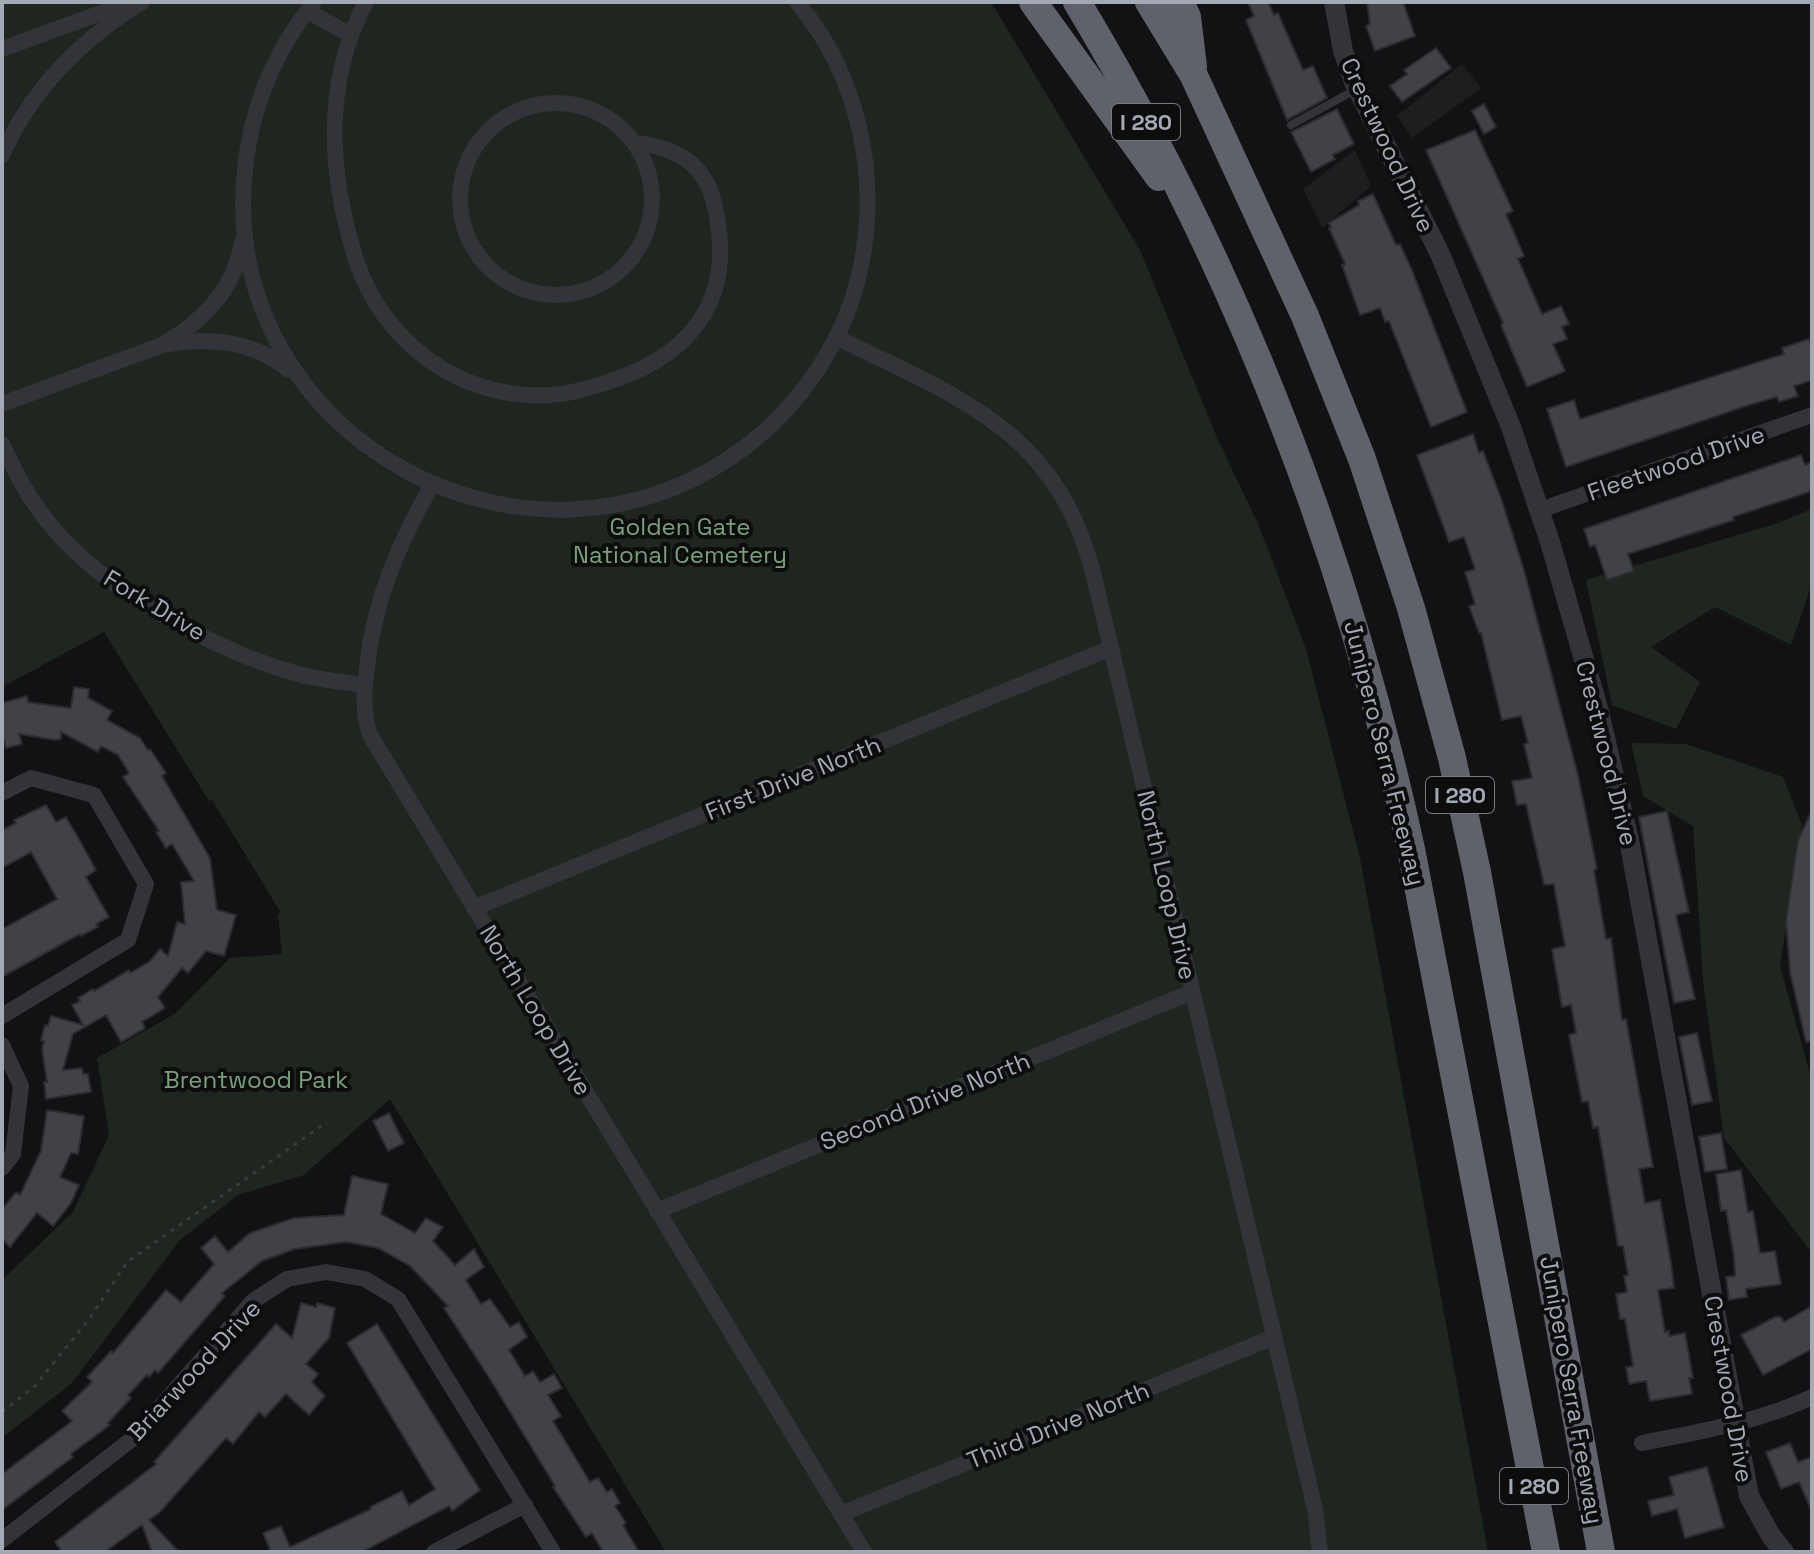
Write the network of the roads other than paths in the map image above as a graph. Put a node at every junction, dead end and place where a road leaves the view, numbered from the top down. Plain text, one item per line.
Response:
1 (129, 2) edge
2 (142, 2) edge
3 (366, 2) edge
4 (797, 2) edge
5 (1033, 2) edge
6 (1077, 2) edge
7 (1149, 2) edge
8 (1180, 2) edge
9 (1334, 2) edge
10 (310, 6) edge
11 (351, 35) junction
12 (2, 49) edge
13 (1194, 76) junction
14 (1358, 89) junction
15 (1291, 125) dead end
16 (634, 143) junction
17 (2, 155) edge
18 (244, 218) junction
19 (1209, 246) junction
20 (836, 337) junction
21 (162, 345) junction
22 (307, 389) junction
23 (2, 404) edge
24 (1812, 415) edge
25 (2, 444) edge
26 (432, 485) junction
27 (1540, 510) junction
28 (1111, 648) junction
29 (365, 685) junction
30 (2, 793) edge
31 (474, 908) junction
32 (1192, 992) junction
33 (2, 1016) edge
34 (2, 1045) edge
35 (2, 1168) edge
36 (657, 1211) junction
37 (1274, 1337) junction
38 (1812, 1397) edge
39 (1736, 1424) junction
40 (1642, 1443) dead end
41 (525, 1505) junction
42 (841, 1514) junction
43 (2, 1540) edge
44 (1778, 1544) edge
45 (434, 1552) edge
46 (553, 1552) edge
47 (864, 1552) edge
48 (1320, 1552) edge
49 (1546, 1552) edge
50 (1601, 1552) edge

1 - 12 street
2 - 17 street
3 - 11 street
4 - 20 street
5 - 19 highway
6 - 19 highway, Junipero Serra Freeway / I 280
7 - 13 highway, Junipero Serra Freeway / I 280
8 - 13 highway
9 - 14 street, Crestwood Drive
10 - 11 street
10 - 18 street
11 - 16 street
13 - 50 highway, Junipero Serra Freeway / I 280
14 - 15 lane
14 - 27 street, Crestwood Drive
16 - 16 street
18 - 21 street
18 - 22 street
19 - 49 highway, Junipero Serra Freeway / I 280
20 - 26 street
20 - 28 street, North Loop Drive
21 - 22 street
21 - 23 street
22 - 26 street
24 - 27 street, Fleetwood Drive
25 - 29 street, Fork Drive
26 - 29 street, North Loop Drive
27 - 39 street, Crestwood Drive
28 - 31 street, First Drive North
28 - 32 street, North Loop Drive
29 - 31 street, North Loop Drive
30 - 33 street
31 - 36 street, North Loop Drive
32 - 36 street, Second Drive North
32 - 37 street, North Loop Drive
34 - 35 street
36 - 42 street, North Loop Drive
37 - 42 street, Third Drive North
37 - 48 street, North Loop Drive
38 - 39 street
39 - 40 street
39 - 44 street, Crestwood Drive
41 - 43 street, Briarwood Drive
41 - 45 street
41 - 46 street, Briarwood Drive
42 - 47 street, North Loop Drive

